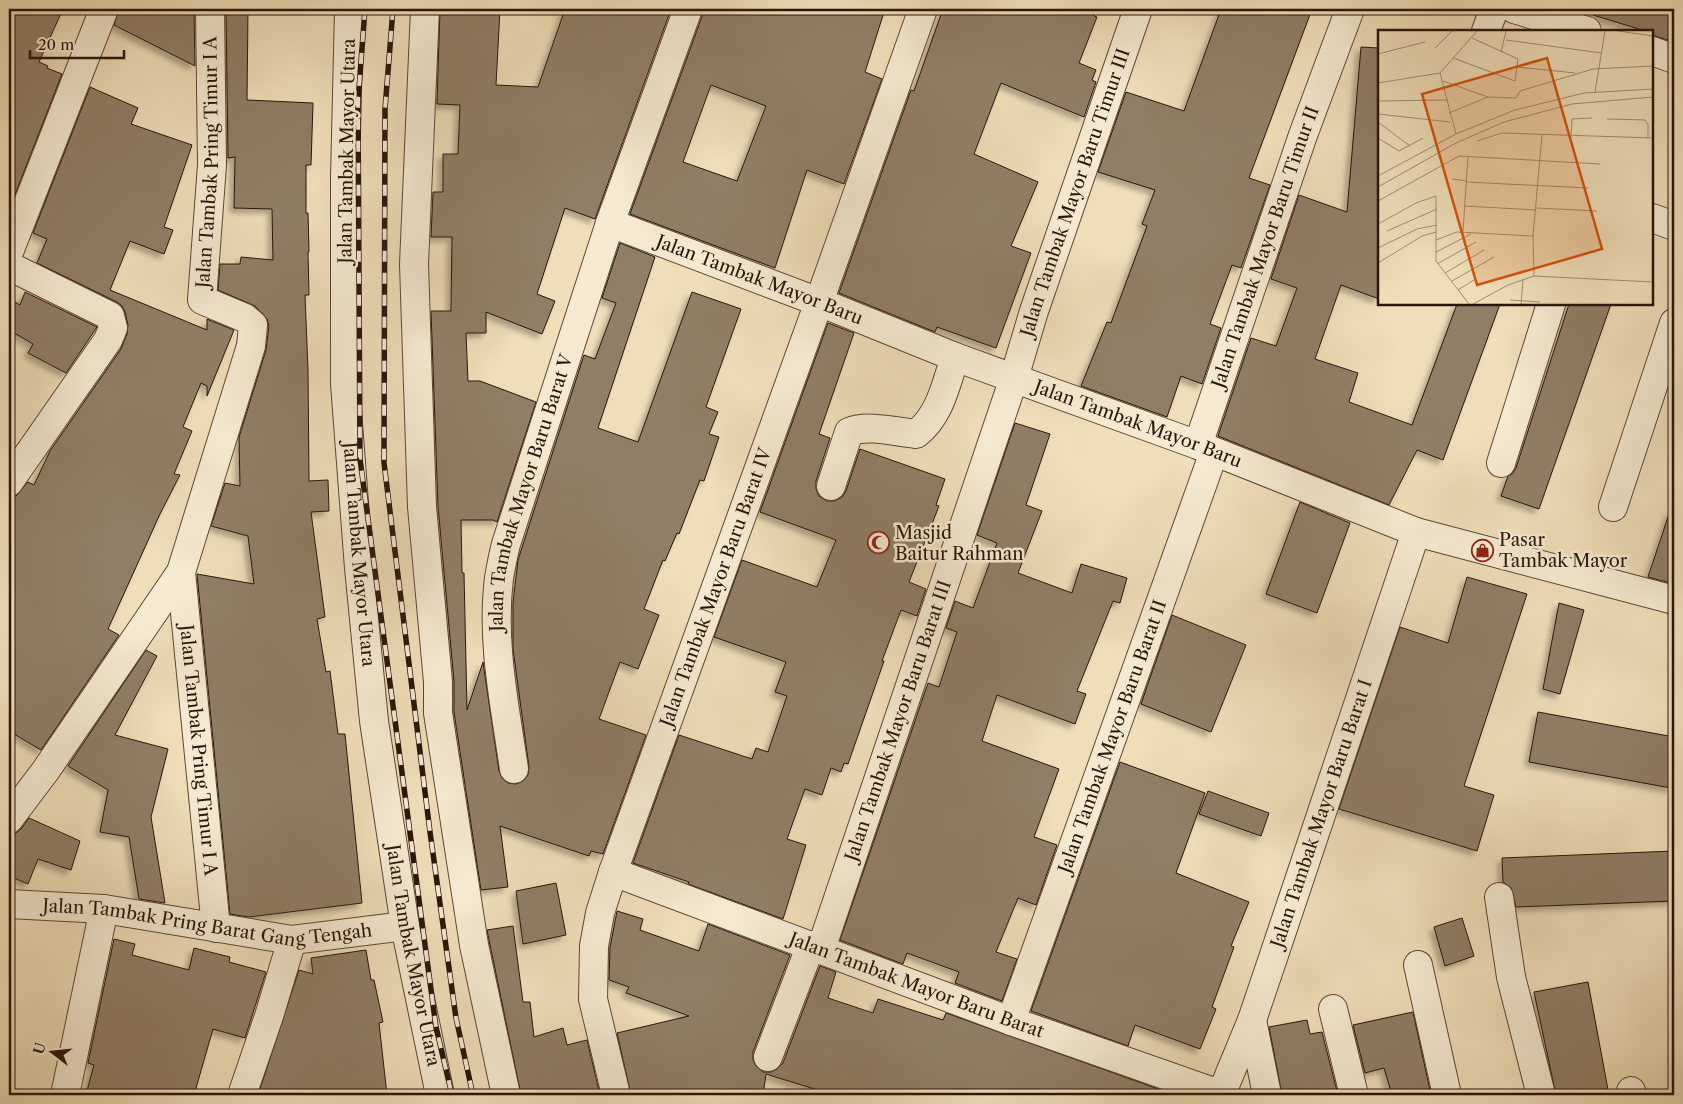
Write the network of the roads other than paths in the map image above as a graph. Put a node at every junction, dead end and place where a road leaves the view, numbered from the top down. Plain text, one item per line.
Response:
1 (104, 9) edge
2 (210, 9) edge
3 (349, 9) edge
4 (425, 9) edge
5 (688, 9) edge
6 (923, 9) edge
7 (1138, 9) edge
8 (1350, 9) edge
9 (1494, 9) edge
10 (1514, 9) edge
11 (1486, 30) edge
12 (1584, 30) edge
13 (1653, 51) edge
14 (1674, 59) edge
15 (1653, 218) edge
16 (610, 223) junction
17 (1674, 226) edge
18 (9, 252) edge
19 (9, 266) edge
20 (819, 302) junction
21 (1551, 305) edge
22 (1674, 323) edge
23 (955, 357) junction
24 (1014, 378) junction
25 (1206, 448) junction
26 (1501, 463) dead end
27 (9, 482) edge
28 (831, 486) dead end
29 (1613, 507) dead end
30 (1416, 532) junction
31 (181, 572) junction
32 (1674, 600) edge
33 (514, 769) dead end
34 (9, 818) edge
35 (613, 872) junction
36 (1499, 897) dead end
37 (9, 904) edge
38 (104, 909) junction
39 (405, 926) junction
40 (216, 928) junction
41 (292, 940) junction
42 (816, 947) junction
43 (1418, 964) dead end
44 (1333, 1009) dead end
45 (1252, 1020) junction
46 (1011, 1021) junction
47 (768, 1057) dead end
48 (65, 1095) edge
49 (242, 1095) edge
50 (440, 1095) edge
51 (506, 1095) edge
52 (616, 1095) edge
53 (1222, 1095) edge
54 (1267, 1095) edge
55 (1354, 1095) edge
56 (1447, 1095) edge
57 (1541, 1095) edge

1 - 18 street
2 - 31 street, Jalan Tambak Pring Timur I A
3 - 39 street, Jalan Tambak Mayor Utara
4 - 51 street
5 - 16 street, Jalan Tambak Mayor Baru Barat V
6 - 20 street, Jalan Tambak Mayor Baru Barat IV
7 - 24 street, Jalan Tambak Mayor Baru Timur III
8 - 25 street, Jalan Tambak Mayor Baru Timur II
9 - 11 street
10 - 12 street
13 - 14 street
15 - 17 street
16 - 20 street, Jalan Tambak Mayor Baru
16 - 33 street, Jalan Tambak Mayor Baru Barat V
19 - 27 street
20 - 23 street, Jalan Tambak Mayor Baru
20 - 35 street, Jalan Tambak Mayor Baru Barat IV
21 - 26 street
22 - 29 street
23 - 24 street, Jalan Tambak Mayor Baru
23 - 28 street
24 - 25 street, Jalan Tambak Mayor Baru
24 - 42 street, Jalan Tambak Mayor Baru Barat III
25 - 30 street, Jalan Tambak Mayor Baru
25 - 46 street, Jalan Tambak Mayor Baru Barat II
30 - 32 street, Jalan Tambak Mayor Baru
30 - 45 street, Jalan Tambak Mayor Baru Barat I
31 - 34 street, Jalan Tambak Pring Timur I A
31 - 40 street, Jalan Tambak Pring Timur I A
35 - 42 street, Jalan Tambak Mayor Baru Barat
35 - 52 street, Jalan Tambak Mayor Baru Barat IV
36 - 57 street
37 - 38 street, Jalan Tambak Pring Barat Gang Tengah
38 - 40 street, Jalan Tambak Pring Barat Gang Tengah
38 - 48 street
39 - 41 street, Jalan Tambak Pring Barat Gang Tengah
39 - 50 street, Jalan Tambak Mayor Utara
40 - 41 street, Jalan Tambak Pring Barat Gang Tengah
41 - 49 street
42 - 46 street, Jalan Tambak Mayor Baru Barat
42 - 47 street, Jalan Tambak Mayor Baru Barat III
43 - 56 street
44 - 55 street
45 - 53 street, Jalan Tambak Mayor Baru Barat I
45 - 54 street
46 - 53 street, Jalan Tambak Mayor Baru Barat

